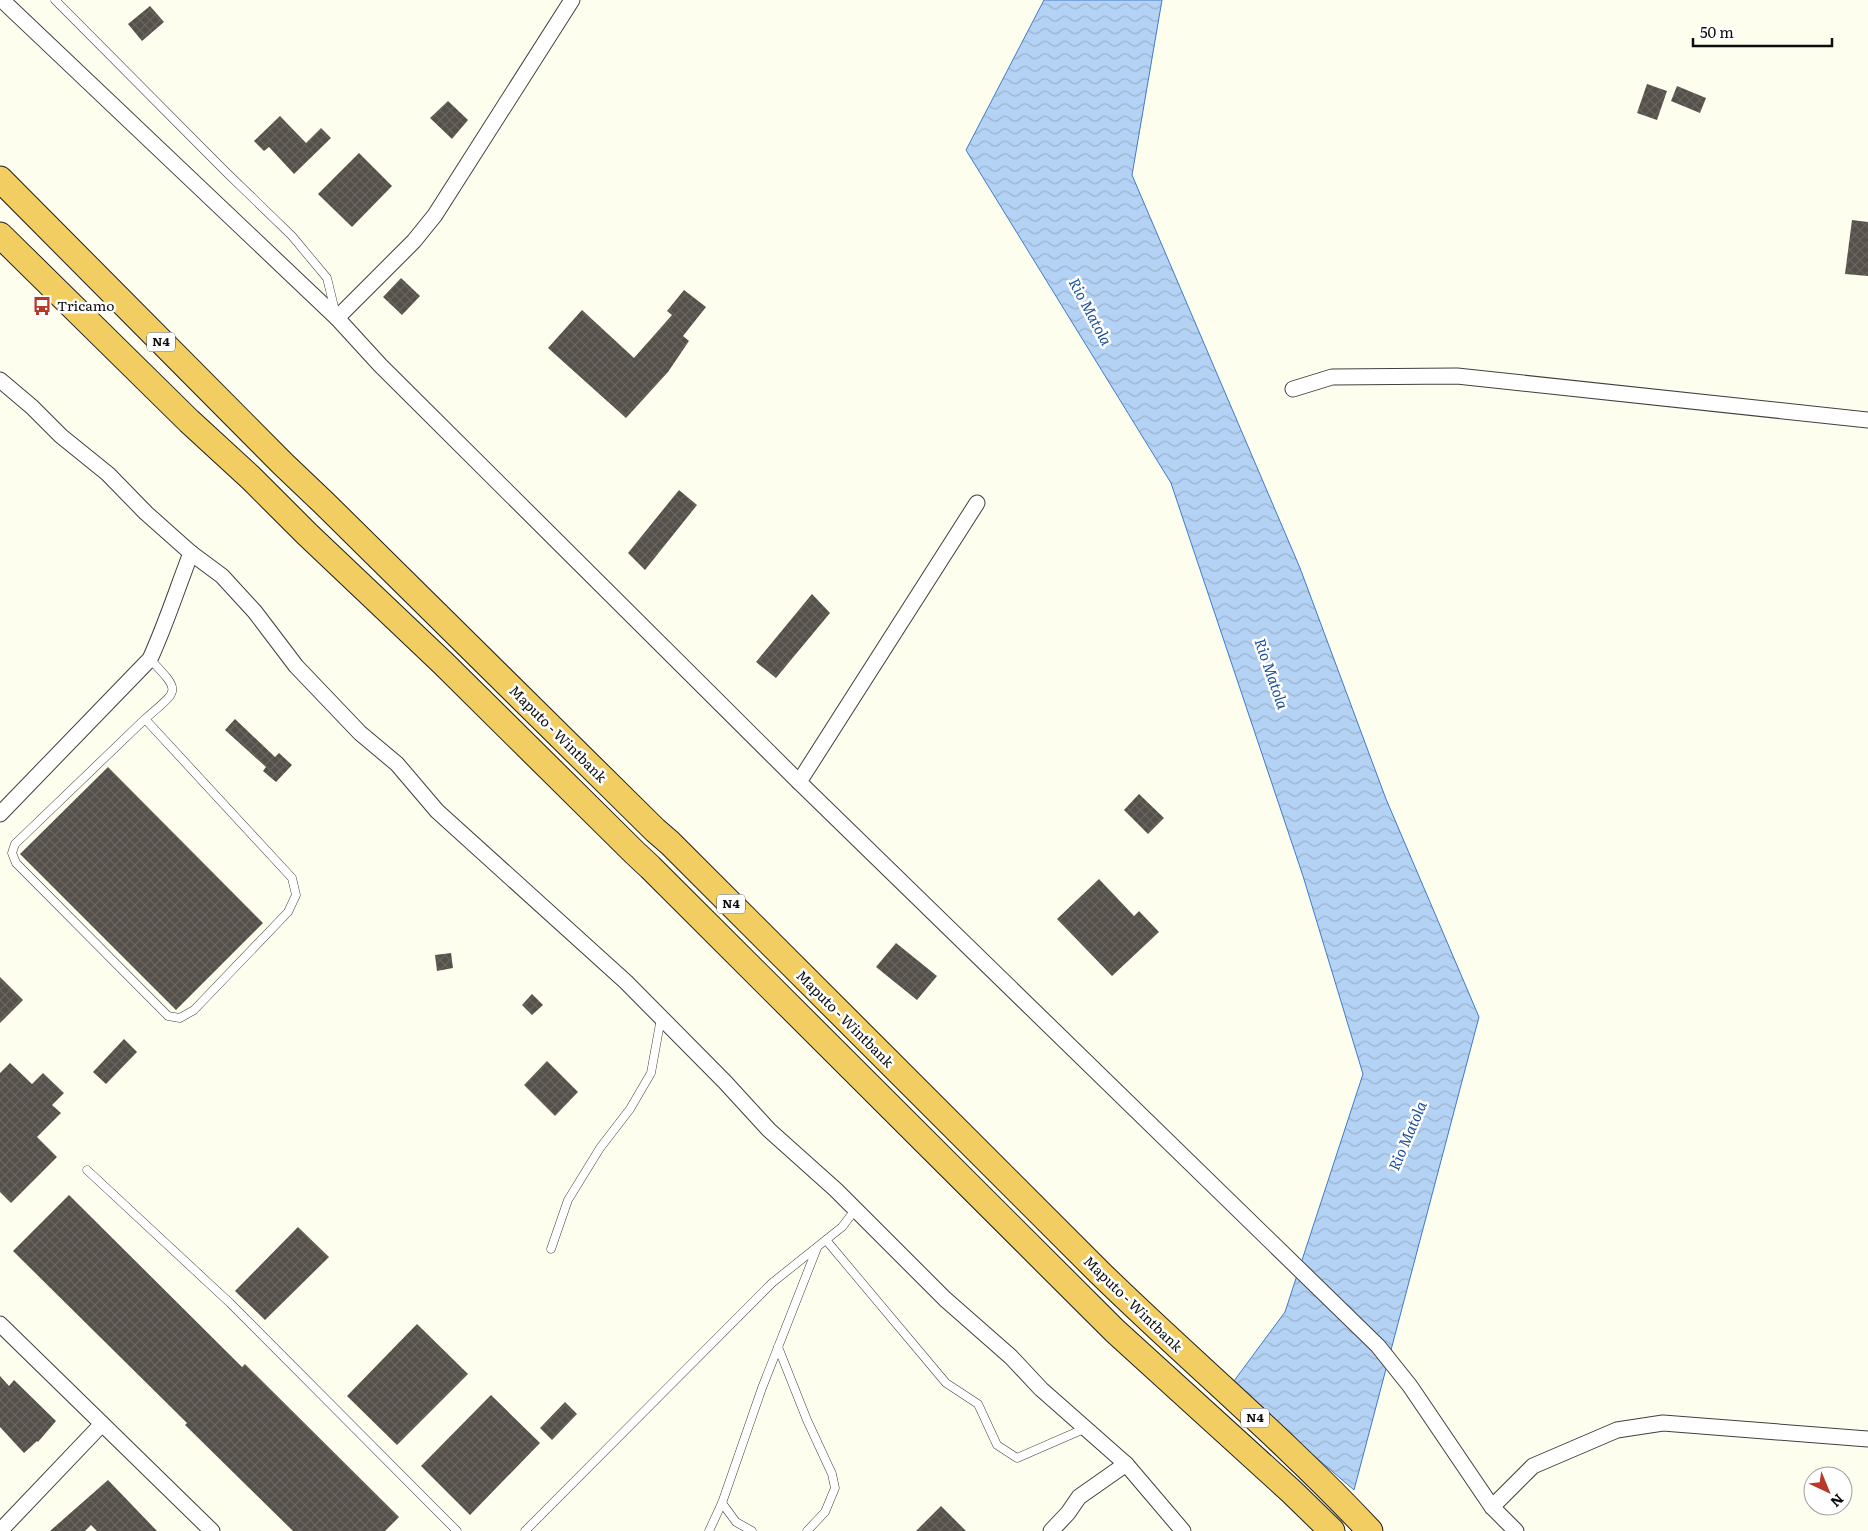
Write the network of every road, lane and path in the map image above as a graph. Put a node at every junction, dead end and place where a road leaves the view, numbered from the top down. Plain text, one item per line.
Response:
1 (2, 0) edge
2 (55, 0) edge
3 (572, 0) edge
4 (0, 179) edge
5 (0, 235) edge
6 (337, 318) junction
7 (0, 380) edge
8 (1293, 389) dead end
9 (1868, 420) edge
10 (976, 503) dead end
11 (190, 553) junction
12 (150, 659) junction
13 (145, 719) junction
14 (799, 782) junction
15 (0, 814) edge
16 (661, 1018) junction
17 (87, 1170) dead end
18 (855, 1210) junction
19 (826, 1240) junction
20 (817, 1248) junction
21 (551, 1249) dead end
22 (0, 1324) edge
23 (778, 1347) junction
24 (102, 1424) junction
25 (1086, 1428) junction
26 (1868, 1439) edge
27 (1126, 1464) junction
28 (722, 1503) junction
29 (1492, 1507) junction
30 (0, 1531) edge
31 (212, 1531) edge
32 (457, 1531) edge
33 (525, 1531) edge
34 (709, 1531) edge
35 (752, 1531) edge
36 (807, 1531) edge
37 (1051, 1531) edge
38 (1183, 1531) edge
39 (1332, 1531) edge
40 (1370, 1531) edge
41 (1516, 1531) edge

1 - 6 street
2 - 6 lane
3 - 6 street
4 - 40 highway, Maputo - Wintbank / N4
5 - 39 highway, N4
6 - 14 street
7 - 11 street
8 - 9 street
10 - 14 street
11 - 12 street
11 - 16 street
12 - 13 lane
12 - 15 street
13 - 13 lane
14 - 29 street
16 - 18 street
16 - 21 lane
17 - 32 lane
18 - 19 lane
18 - 25 street
19 - 20 lane
19 - 25 lane
20 - 23 lane
20 - 33 lane
22 - 24 street
23 - 28 lane
23 - 36 lane
24 - 30 street
24 - 31 street
25 - 27 street
26 - 29 street
27 - 37 street
27 - 38 street
28 - 34 lane
28 - 35 lane
29 - 41 street

